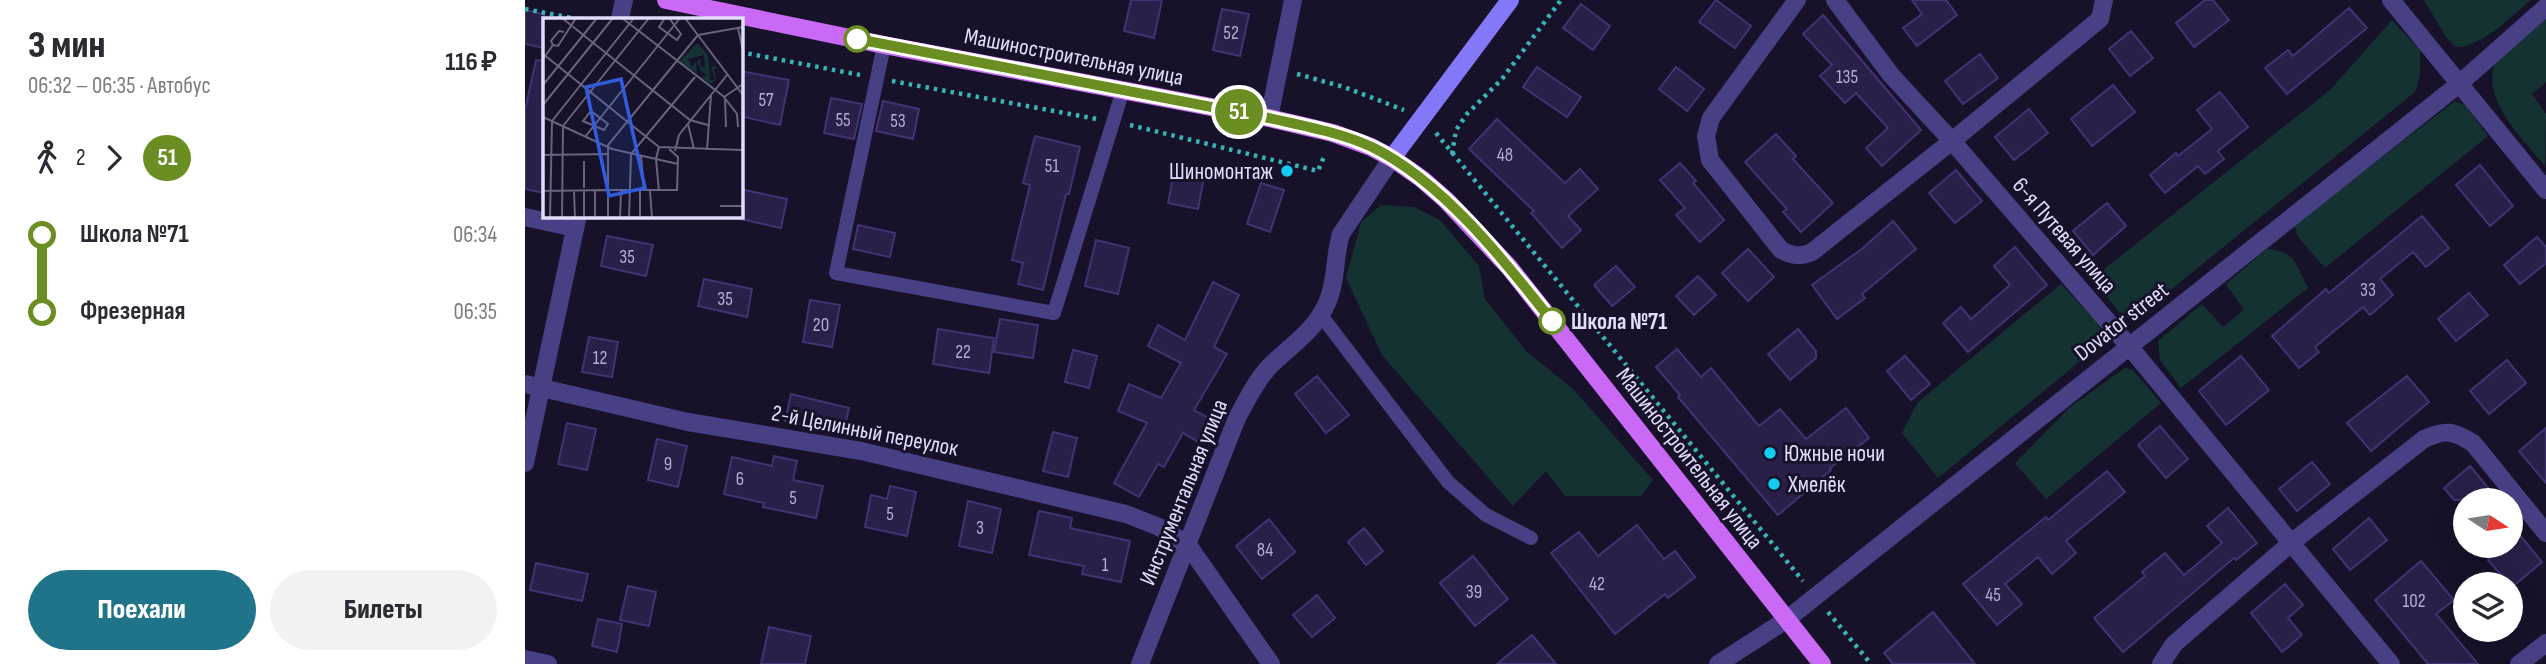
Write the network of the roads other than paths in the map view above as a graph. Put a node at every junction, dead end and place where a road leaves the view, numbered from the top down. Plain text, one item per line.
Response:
1 (624, 0) edge
2 (666, 0) edge
3 (1293, 0) edge
4 (1510, 0) edge
5 (1797, 0) edge
6 (1835, 0) edge
7 (2104, 0) edge
8 (2391, 0) edge
9 (2546, 7) edge
10 (620, 18) edge
11 (884, 45) junction
12 (2459, 85) junction
13 (1123, 90) junction
14 (1269, 118) junction
15 (1952, 141) junction
16 (1392, 158) junction
17 (2546, 190) edge
18 (525, 217) edge
19 (577, 222) edge
20 (1320, 314) junction
21 (2129, 346) junction
22 (533, 386) edge
23 (525, 463) edge
24 (2546, 533) edge
25 (1531, 538) dead end
26 (2291, 543) junction
27 (1188, 545) junction
28 (1786, 620) junction
29 (2546, 643) edge
30 (525, 659) edge
31 (548, 664) edge
32 (1140, 664) edge
33 (1271, 664) edge
34 (1719, 664) edge
35 (1822, 664) edge
36 (2161, 664) edge
37 (2391, 664) edge
38 (2519, 664) edge

1 - 10 street
2 - 11 main road, Машиностроительная улица
3 - 14 street
4 - 16 street, Инструментальная улица
5 - 15 street
6 - 15 street, 6-я Путевая улица
7 - 15 street
8 - 12 street
9 - 12 street, Dovator street
11 - 13 main road, Машиностроительная улица
11 - 13 lane
12 - 17 street
12 - 21 street, Dovator street
13 - 14 main road, Машиностроительная улица
14 - 16 main road, Машиностроительная улица
15 - 21 street, 6-я Путевая улица
16 - 20 street, Инструментальная улица
16 - 28 main road, Машиностроительная улица
18 - 19 street
19 - 22 street
20 - 25 lane
20 - 27 street, Инструментальная улица
21 - 26 street, 6-я Путевая улица
21 - 28 street, Dovator street
22 - 23 street
22 - 27 street, 2-й Целинный переулок
24 - 26 street
26 - 36 street
26 - 37 street, 6-я Путевая улица
27 - 32 street, Инструментальная улица
27 - 33 street
28 - 34 street, Dovator street
28 - 35 main road, Машиностроительная улица
29 - 38 street
30 - 31 street

